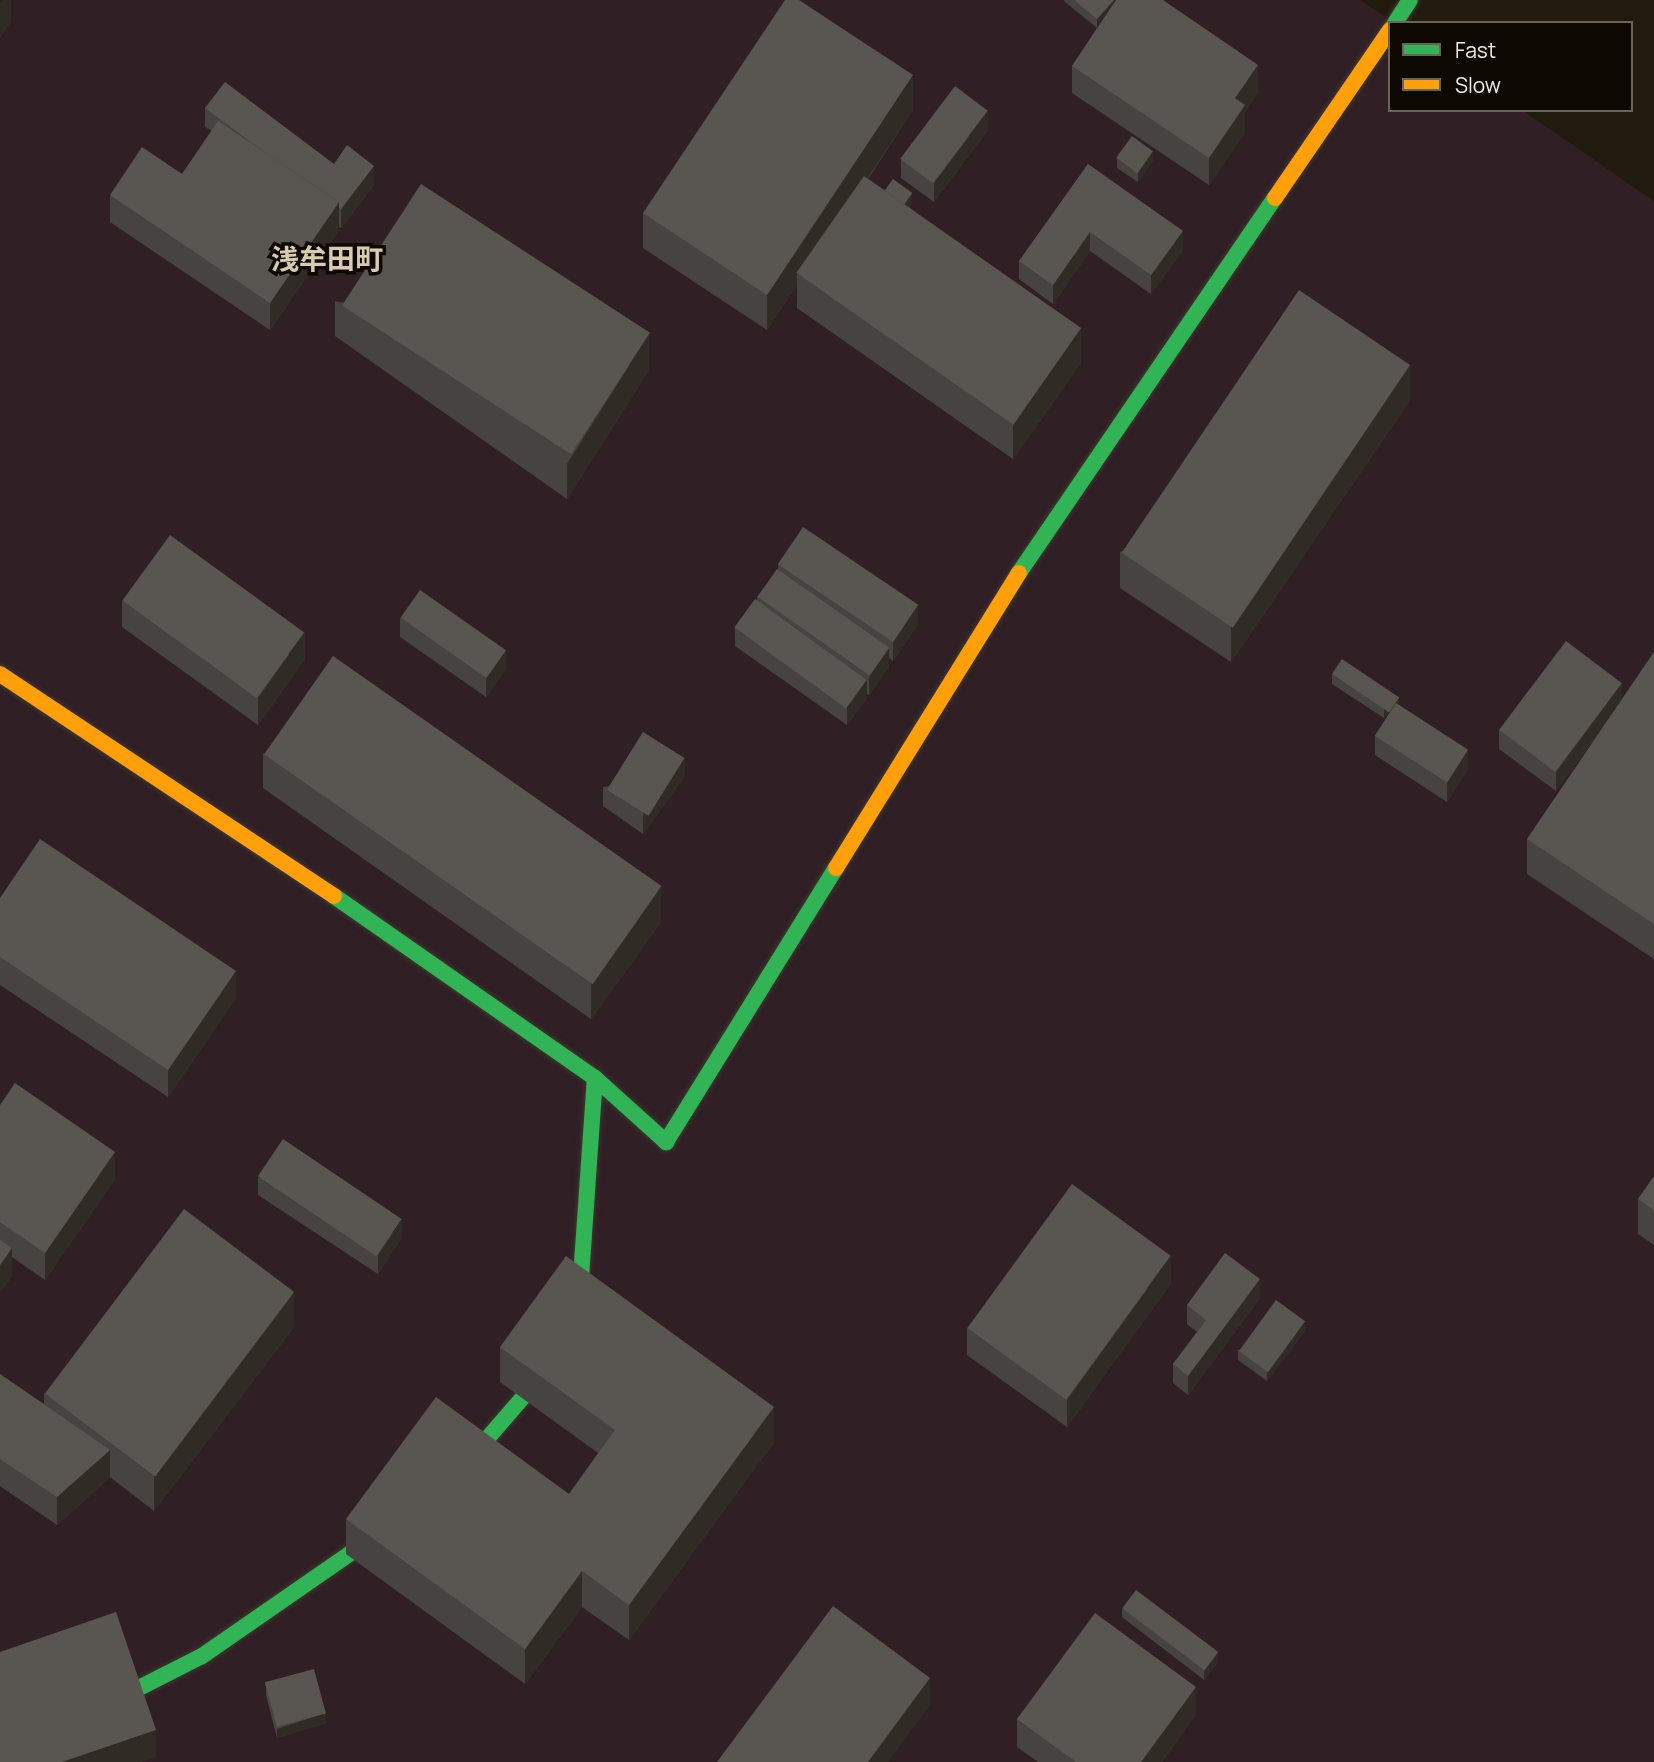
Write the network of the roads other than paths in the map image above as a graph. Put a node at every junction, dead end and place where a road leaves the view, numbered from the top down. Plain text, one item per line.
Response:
1 (1410, 0) edge
2 (1396, 21) edge
3 (1388, 33) edge
4 (0, 674) edge
5 (595, 1078) junction
6 (448, 1484) edge
7 (403, 1516) edge
8 (0, 1704) edge

1 - 2 street
3 - 5 street
4 - 5 street
5 - 6 street
7 - 8 street

